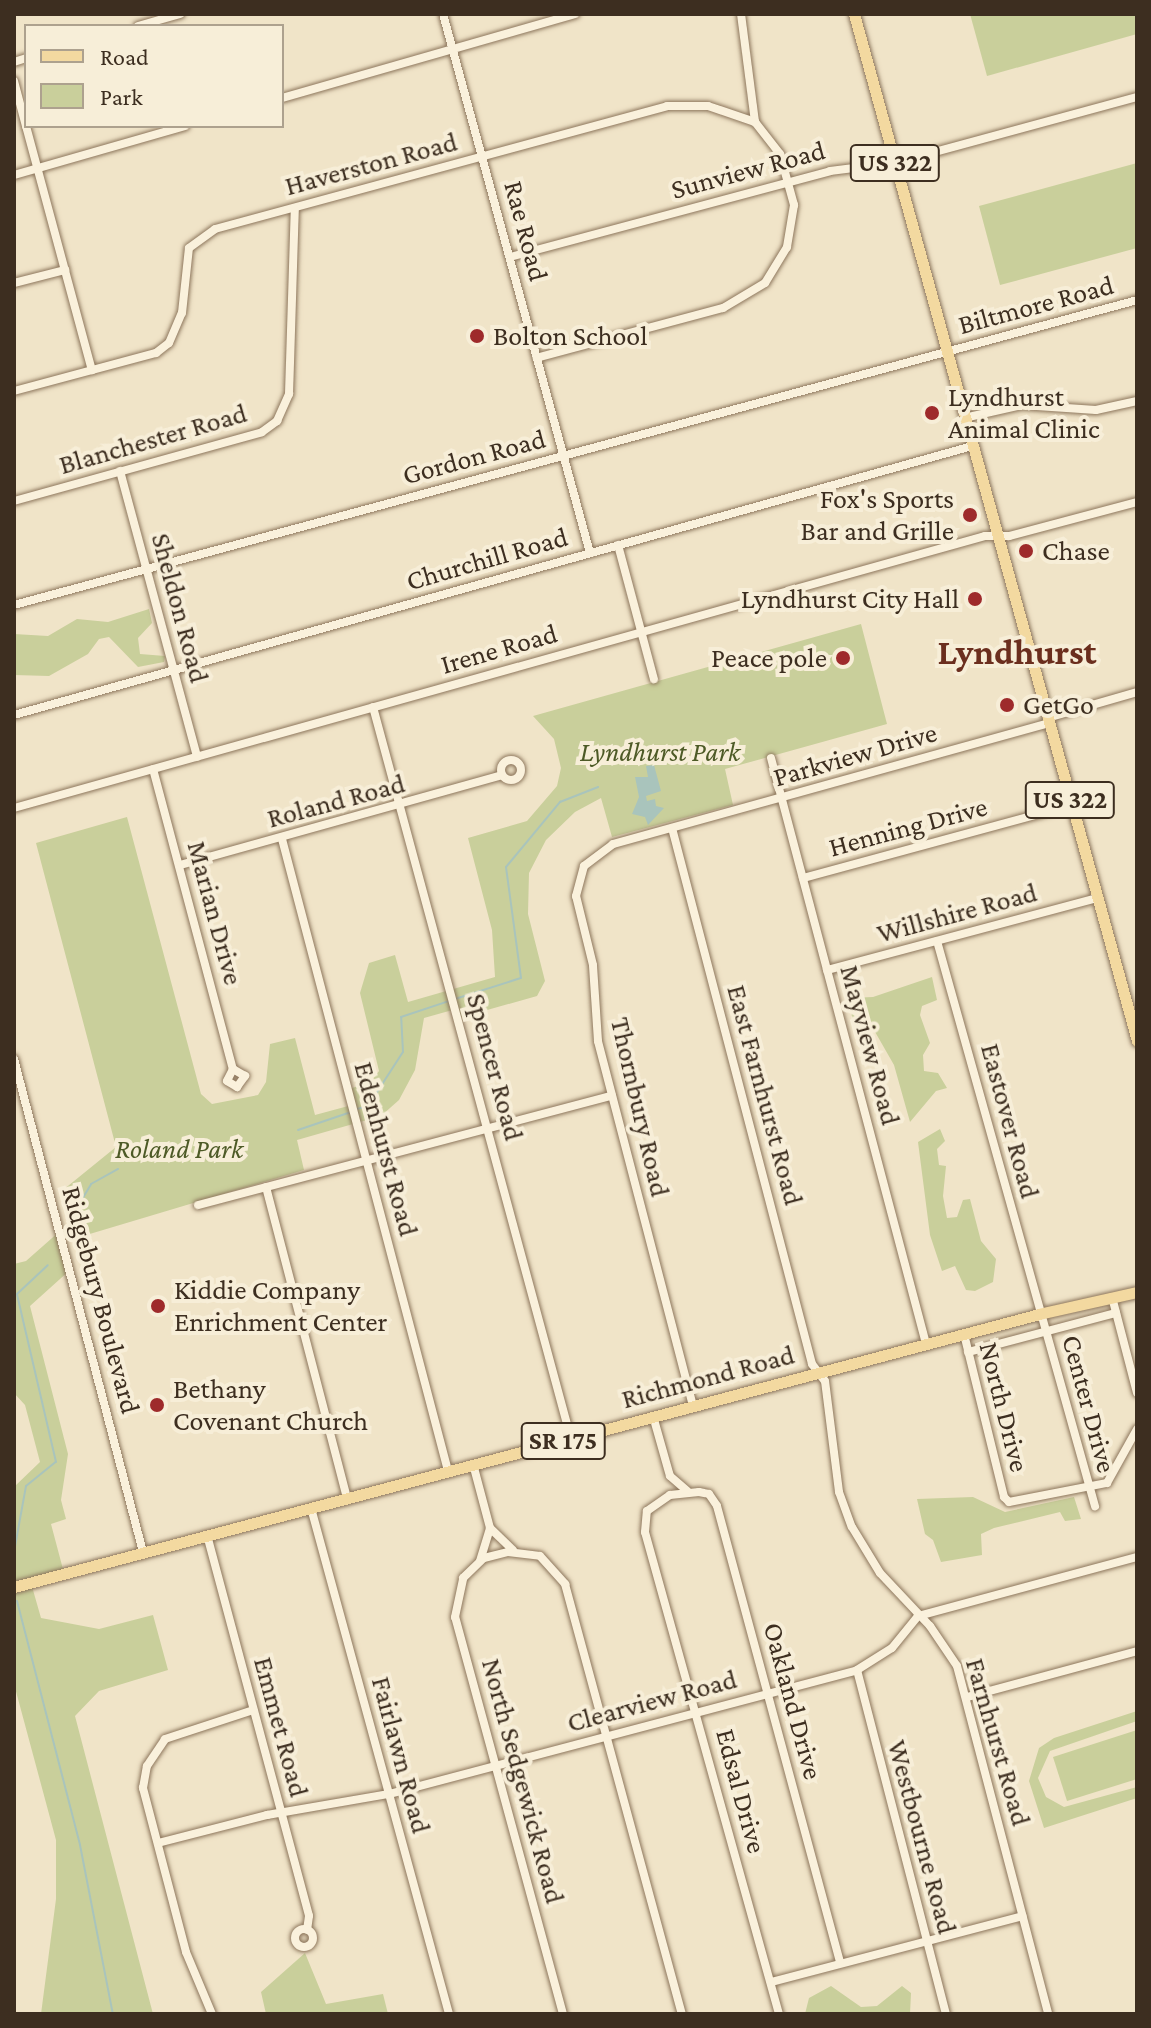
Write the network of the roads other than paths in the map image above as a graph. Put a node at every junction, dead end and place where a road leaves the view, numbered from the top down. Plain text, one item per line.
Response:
1 (180, 14) edge
2 (443, 14) edge
3 (575, 14) edge
4 (741, 14) edge
5 (854, 14) edge
6 (145, 24) edge
7 (453, 49) junction
8 (14, 81) edge
9 (284, 97) edge
10 (1137, 97) edge
11 (24, 118) edge
12 (755, 122) junction
13 (27, 128) edge
14 (178, 128) edge
15 (483, 157) junction
16 (894, 163) junction
17 (37, 168) junction
18 (14, 175) edge
19 (791, 181) junction
20 (295, 208) junction
21 (510, 257) junction
22 (65, 270) junction
23 (14, 283) edge
24 (1137, 300) edge
25 (946, 351) junction
26 (537, 358) junction
27 (92, 370) junction
28 (14, 391) edge
29 (1137, 401) edge
30 (964, 418) junction
31 (972, 446) junction
32 (565, 456) junction
33 (120, 471) junction
34 (14, 501) edge
35 (1137, 502) edge
36 (997, 536) junction
37 (618, 545) junction
38 (590, 553) junction
39 (146, 569) junction
40 (14, 605) edge
41 (641, 632) junction
42 (174, 670) junction
43 (654, 679) dead end
44 (1137, 692) edge
45 (373, 707) junction
46 (14, 715) edge
47 (1048, 721) junction
48 (197, 757) junction
49 (771, 758) dead end
50 (153, 769) junction
51 (502, 775) dead end
52 (782, 798) junction
53 (1071, 805) junction
54 (403, 806) junction
55 (14, 808) edge
56 (672, 828) junction
57 (282, 839) junction
58 (180, 865) junction
59 (803, 878) junction
60 (1097, 898) junction
61 (937, 941) junction
62 (827, 970) junction
63 (1137, 1041) edge
64 (14, 1059) edge
65 (233, 1069) dead end
66 (612, 1096) junction
67 (489, 1129) junction
68 (367, 1161) junction
69 (266, 1187) junction
70 (198, 1205) dead end
71 (1137, 1292) edge
72 (1112, 1297) junction
73 (1116, 1313) junction
74 (1039, 1314) junction
75 (1046, 1330) junction
76 (964, 1334) junction
77 (926, 1344) junction
78 (968, 1352) junction
79 (819, 1372) junction
80 (1137, 1393) edge
81 (693, 1406) junction
82 (653, 1416) junction
83 (1137, 1429) edge
84 (571, 1439) junction
85 (473, 1464) junction
86 (448, 1471) junction
87 (670, 1476) junction
88 (1089, 1488) junction
89 (687, 1491) junction
90 (347, 1498) junction
91 (663, 1498) junction
92 (1095, 1506) dead end
93 (311, 1508) junction
94 (490, 1528) junction
95 (207, 1535) junction
96 (143, 1552) junction
97 (516, 1552) junction
98 (1137, 1557) edge
99 (477, 1562) junction
100 (14, 1587) edge
101 (918, 1616) junction
102 (1137, 1651) edge
103 (857, 1670) junction
104 (768, 1693) junction
105 (967, 1697) junction
106 (253, 1710) junction
107 (696, 1712) junction
108 (607, 1736) junction
109 (496, 1766) junction
110 (389, 1794) junction
111 (282, 1813) junction
112 (158, 1843) junction
113 (1023, 1916) junction
114 (307, 1930) dead end
115 (926, 1939) junction
116 (840, 1963) junction
117 (771, 1982) junction
118 (212, 2014) edge
119 (449, 2014) edge
120 (563, 2014) edge
121 (682, 2014) edge
122 (779, 2014) edge
123 (946, 2014) edge
124 (1048, 2014) edge

1 - 6 street
2 - 7 street, Rae Road
3 - 7 street
4 - 12 street
5 - 16 main road, US 322
7 - 9 street
7 - 15 street, Rae Road
8 - 11 street
10 - 16 street, Sunview Road
12 - 15 street, Haverston Road
12 - 19 street
13 - 17 street
14 - 17 street
15 - 20 street, Haverston Road
15 - 21 street, Rae Road
16 - 19 street, Sunview Road
16 - 25 main road, US 322
17 - 18 street
17 - 22 street
19 - 21 street, Sunview Road
19 - 26 street
20 - 27 street, Haverston Road
20 - 33 street, Blanchester Road
21 - 26 street, Rae Road
22 - 23 street
22 - 27 street
24 - 25 street, Biltmore Road
25 - 30 main road, US 322
25 - 32 street, Gordon Road
26 - 32 street, Rae Road
27 - 28 street, Haverston Road
29 - 30 street
30 - 31 main road, US 322
31 - 36 main road, US 322
31 - 37 street, Churchill Road
32 - 38 street, Rae Road
32 - 39 street, Gordon Road
33 - 34 street, Blanchester Road
33 - 39 street, Sheldon Road
35 - 36 street, Irene Road
36 - 41 street, Irene Road
36 - 47 main road, US 322
37 - 38 street, Churchill Road
37 - 41 street
38 - 42 street, Churchill Road
39 - 40 street, Gordon Road
39 - 42 street, Sheldon Road
41 - 43 street
41 - 45 street, Irene Road
42 - 46 street, Churchill Road
42 - 48 street, Sheldon Road
44 - 47 street, Parkview Drive
45 - 48 street, Irene Road
45 - 54 street, Spencer Road
47 - 52 street, Parkview Drive
47 - 53 main road, US 322
48 - 50 street, Irene Road
49 - 52 street, Mayview Road
50 - 55 street, Irene Road
50 - 58 street, Marian Drive
51 - 54 street, Roland Road
52 - 56 street, Parkview Drive
52 - 59 street, Mayview Road
53 - 59 street, Henning Drive
53 - 60 main road, US 322
54 - 57 street, Roland Road
54 - 67 street, Spencer Road
56 - 66 street, Thornbury Road
56 - 79 street, East Farnhurst Road
57 - 58 street, Roland Road
57 - 68 street, Edenhurst Road
58 - 65 street, Marian Drive
59 - 62 street, Mayview Road
60 - 61 street, Willshire Road
60 - 63 main road, US 322
61 - 62 street, Willshire Road
61 - 74 street, Eastover Road
62 - 77 street, Mayview Road
64 - 96 street, Ridgebury Boulevard
66 - 67 street
66 - 81 street, Thornbury Road
67 - 68 street
67 - 84 street, Spencer Road
68 - 69 street
68 - 86 street, Edenhurst Road
69 - 70 street
69 - 90 street
71 - 72 main road, Richmond Road / SR 175
72 - 73 street
72 - 74 main road, Richmond Road / SR 175
73 - 75 street
73 - 80 street
74 - 75 street, Center Drive
74 - 76 main road, Richmond Road / SR 175
75 - 78 street
75 - 88 street, Center Drive
76 - 77 main road, Richmond Road / SR 175
76 - 78 street, North Drive
77 - 79 main road, Richmond Road / SR 175
78 - 88 street, North Drive
79 - 81 main road, Richmond Road / SR 175
79 - 101 street, Farnhurst Road
81 - 82 main road, Richmond Road / SR 175
82 - 84 main road, Richmond Road / SR 175
82 - 87 street
83 - 88 street
84 - 85 main road, Richmond Road / SR 175
85 - 86 main road, Richmond Road / SR 175
85 - 94 street
86 - 90 main road, Richmond Road / SR 175
87 - 89 street, Oakland Drive
87 - 91 street, Edsal Drive
88 - 92 street, Center Drive
89 - 91 street
89 - 104 street, Oakland Drive
90 - 93 main road, Richmond Road / SR 175
91 - 107 street, Edsal Drive
93 - 95 main road, Richmond Road / SR 175
93 - 110 street, Fairlawn Road
94 - 97 street
94 - 99 street, North Sedgewick Road
95 - 96 main road, Richmond Road / SR 175
95 - 106 street, Emmet Road
96 - 100 main road, Richmond Road / SR 175
97 - 99 street
97 - 108 street
98 - 101 street
99 - 109 street, North Sedgewick Road
101 - 103 street, Clearview Road
101 - 105 street, Farnhurst Road
102 - 105 street
103 - 104 street, Clearview Road
103 - 115 street, Westbourne Road
104 - 107 street, Clearview Road
104 - 116 street, Oakland Drive
105 - 113 street, Farnhurst Road
106 - 111 street, Emmet Road
106 - 112 street
107 - 108 street, Clearview Road
107 - 117 street, Edsal Drive
108 - 109 street, Clearview Road
108 - 121 street
109 - 110 street, Clearview Road
109 - 120 street, North Sedgewick Road
110 - 111 street, Clearview Road
110 - 119 street, Fairlawn Road
111 - 112 street, Clearview Road
111 - 114 street, Emmet Road
112 - 118 street
113 - 115 street
113 - 124 street, Farnhurst Road
115 - 116 street
115 - 123 street, Westbourne Road
116 - 117 street
117 - 122 street, Edsal Drive

